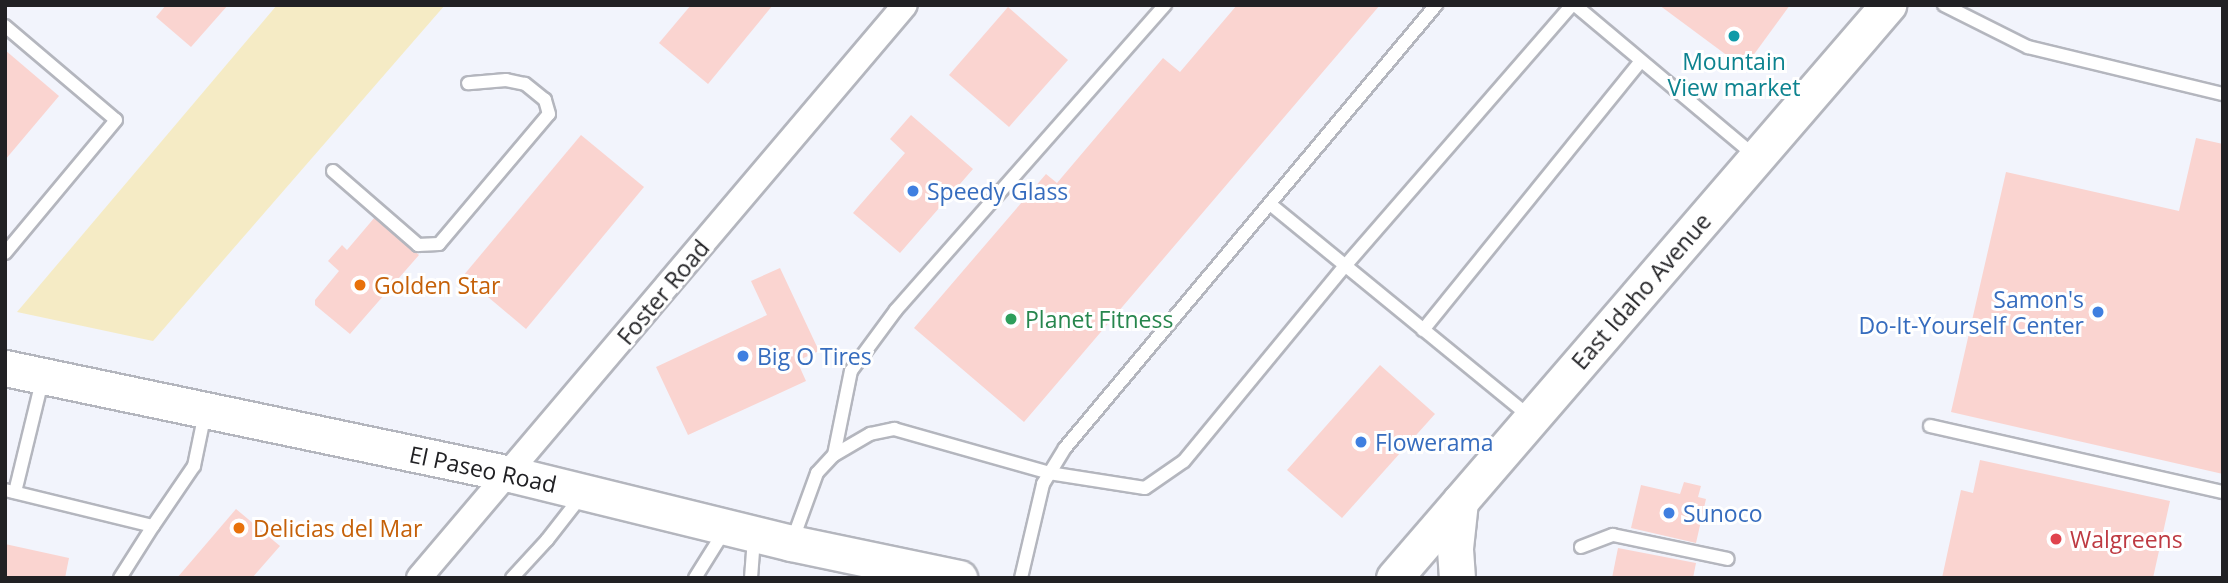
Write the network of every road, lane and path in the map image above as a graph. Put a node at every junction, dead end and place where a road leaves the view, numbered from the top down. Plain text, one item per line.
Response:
1 (905, 5) edge
2 (1165, 5) edge
3 (1437, 5) edge
4 (1574, 5) edge
5 (1888, 5) edge
6 (1944, 5) edge
7 (5, 26) edge
8 (1641, 61) junction
9 (468, 83) dead end
10 (2223, 94) edge
11 (1757, 157) junction
12 (333, 171) dead end
13 (1270, 204) junction
14 (5, 253) edge
15 (1345, 266) junction
16 (1423, 330) junction
17 (5, 368) edge
18 (43, 377) junction
19 (205, 411) junction
20 (1532, 418) junction
21 (1930, 426) dead end
22 (834, 455) junction
23 (510, 474) junction
24 (1049, 474) junction
25 (10, 491) edge
26 (585, 491) junction
27 (2223, 492) edge
28 (1460, 501) junction
29 (153, 527) junction
30 (740, 530) junction
31 (791, 543) junction
32 (1581, 547) dead end
33 (1728, 559) dead end
34 (120, 578) edge
35 (419, 578) edge
36 (512, 578) edge
37 (695, 578) edge
38 (751, 578) edge
39 (959, 578) edge
40 (1021, 578) edge
41 (1394, 578) edge
42 (1457, 578) edge

1 - 23 street, Foster Road
2 - 22 lane
3 - 13 lane
4 - 8 lane
4 - 15 lane
5 - 11 main road, East Idaho Avenue
6 - 10 lane
7 - 14 lane
8 - 11 lane
8 - 16 lane
9 - 12 lane
11 - 20 main road, East Idaho Avenue
13 - 15 lane
13 - 24 lane
15 - 16 lane
15 - 24 lane
16 - 20 lane
17 - 18 main road, El Paseo Road
18 - 19 main road, El Paseo Road
18 - 25 lane
19 - 23 main road, El Paseo Road
19 - 29 lane
20 - 28 main road, East Idaho Avenue
21 - 27 lane
22 - 24 lane
22 - 31 lane
23 - 26 main road, El Paseo Road
23 - 35 street, Foster Road
24 - 40 lane
25 - 29 lane
26 - 30 main road, El Paseo Road
26 - 36 lane
28 - 41 main road, East Idaho Avenue
28 - 42 main road
29 - 34 lane
30 - 31 main road, El Paseo Road
30 - 37 lane
30 - 38 lane
31 - 39 main road, El Paseo Road
32 - 33 lane

